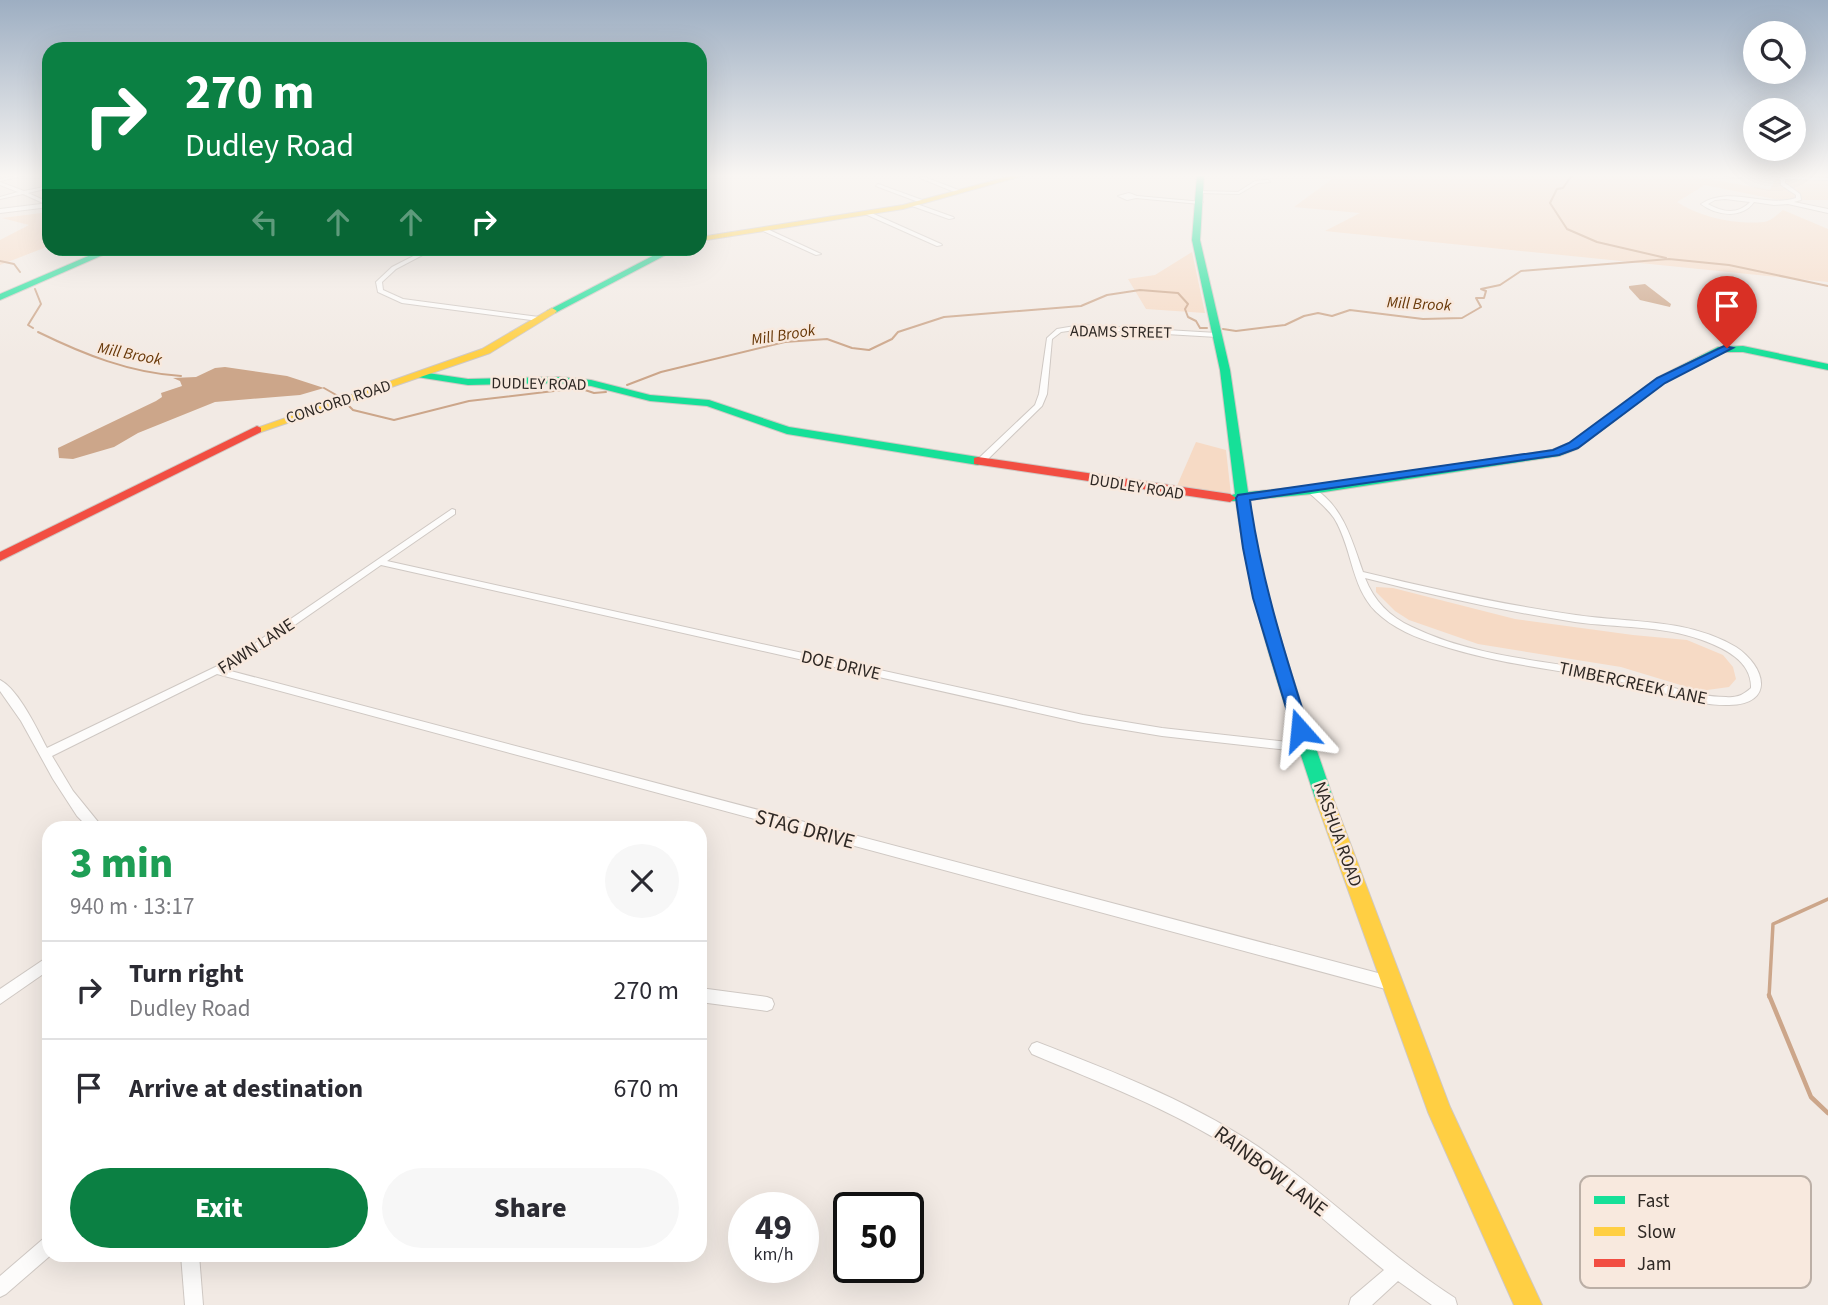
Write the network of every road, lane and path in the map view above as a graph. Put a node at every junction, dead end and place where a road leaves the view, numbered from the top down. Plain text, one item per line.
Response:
1 (778, 236) edge
2 (919, 236) edge
3 (1196, 236) edge
4 (939, 245) dead end
5 (818, 254) dead end
6 (72, 256) edge
7 (96, 256) edge
8 (418, 256) edge
9 (659, 256) edge
10 (0, 286) edge
11 (0, 297) edge
12 (539, 319) junction
13 (1217, 335) junction
14 (1828, 367) edge
15 (421, 374) junction
16 (982, 460) junction
17 (1311, 490) junction
18 (1243, 498) junction
19 (452, 512) dead end
20 (0, 557) edge
21 (379, 562) junction
22 (1359, 574) junction
23 (218, 671) junction
24 (0, 684) edge
25 (1306, 748) junction
26 (45, 754) junction
27 (91, 821) edge
28 (42, 967) edge
29 (1393, 984) junction
30 (707, 996) edge
31 (0, 998) edge
32 (767, 1004) dead end
33 (1037, 1049) dead end
34 (42, 1251) edge
35 (191, 1262) edge
36 (1396, 1271) junction
37 (0, 1288) edge
38 (194, 1305) edge
39 (1358, 1305) edge
40 (1448, 1305) edge
41 (1528, 1305) edge

1 - 5 street
2 - 4 street
3 - 13 main road, NASHUA ROAD
6 - 10 main road
7 - 11 main road
8 - 12 street
9 - 12 main road, CONCORD ROAD
12 - 15 main road, CONCORD ROAD
13 - 16 street, ADAMS STREET
13 - 18 main road, NASHUA ROAD
14 - 17 main road, DUDLEY ROAD
15 - 16 main road, DUDLEY ROAD
15 - 20 main road, CONCORD ROAD
16 - 18 main road, DUDLEY ROAD
17 - 18 main road, DUDLEY ROAD
17 - 22 street, TIMBERCREEK LANE
18 - 25 main road, NASHUA ROAD
19 - 21 street, FAWN LANE
21 - 23 street, FAWN LANE
21 - 25 street, DOE DRIVE
22 - 22 street, TIMBERCREEK LANE
23 - 26 street, FAWN LANE
23 - 29 street, STAG DRIVE
24 - 26 street
25 - 29 main road, NASHUA ROAD
26 - 27 street
28 - 31 street
29 - 41 main road, NASHUA ROAD
30 - 32 street
33 - 36 street, RAINBOW LANE
34 - 37 street
35 - 38 street
36 - 39 street
36 - 40 street, RAINBOW LANE

